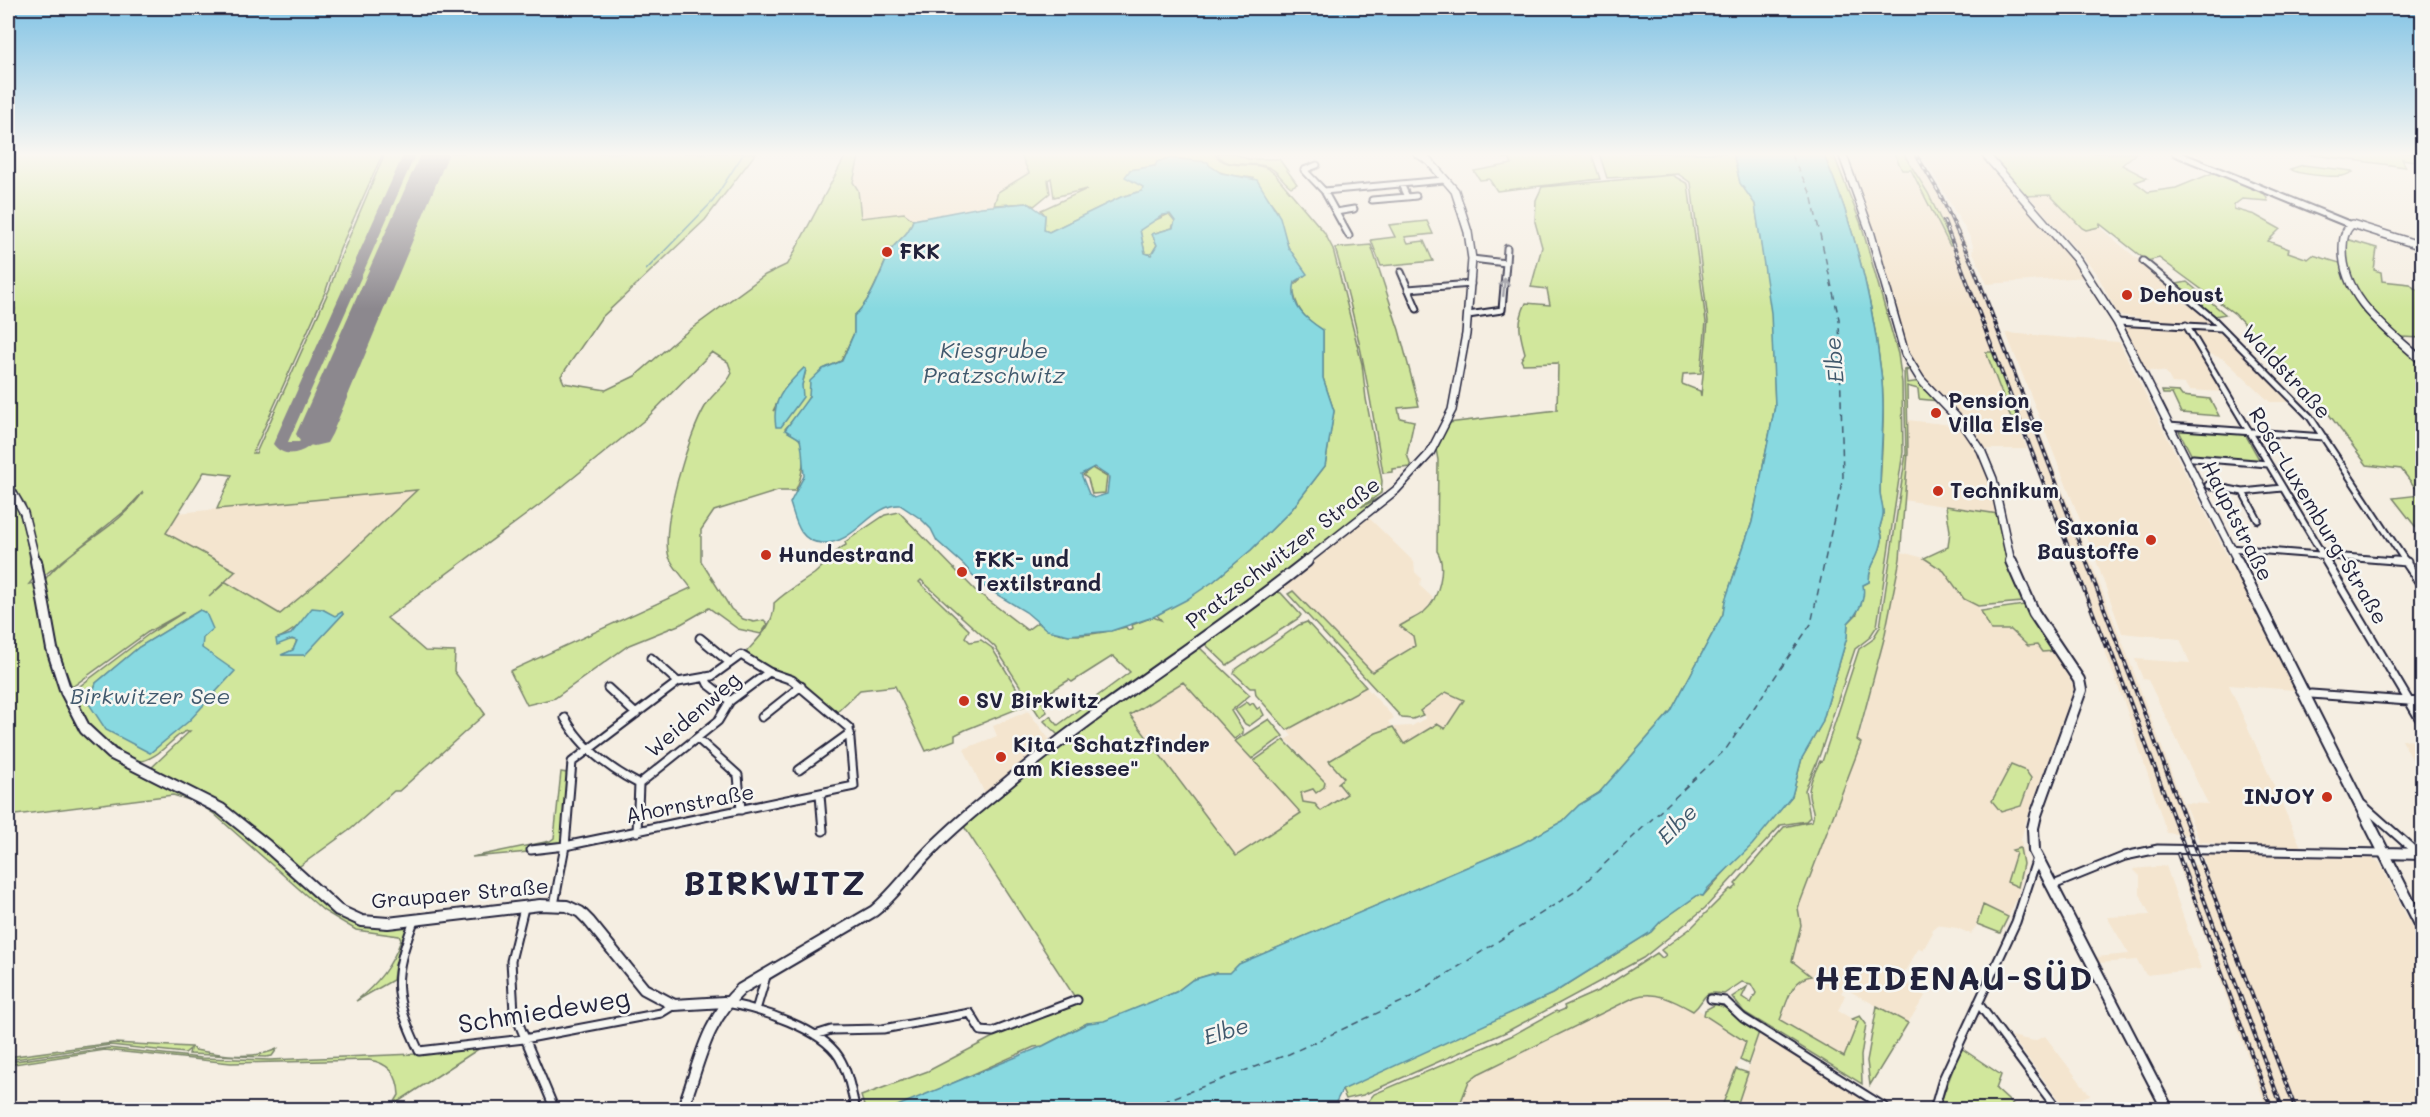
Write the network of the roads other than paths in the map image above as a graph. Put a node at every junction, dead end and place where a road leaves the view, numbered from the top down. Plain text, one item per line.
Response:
1 (1332, 205) edge
2 (1460, 205) edge
3 (1861, 205) edge
4 (2029, 205) edge
5 (2300, 205) edge
6 (1354, 209) dead end
7 (1336, 212) junction
8 (2352, 225) junction
9 (1349, 236) dead end
10 (2422, 246) edge
11 (1508, 248) dead end
12 (1473, 259) junction
13 (2143, 261) dead end
14 (1506, 263) junction
15 (1401, 272) dead end
16 (1471, 284) junction
17 (1408, 289) junction
18 (1417, 309) dead end
19 (1468, 315) junction
20 (2117, 322) junction
21 (2186, 325) junction
22 (2222, 328) junction
23 (2422, 361) edge
24 (2168, 426) junction
25 (2249, 432) junction
26 (2324, 437) junction
27 (2193, 458) dead end
28 (2268, 464) junction
29 (8, 484) edge
30 (2208, 485) dead end
31 (2282, 488) junction
32 (2243, 492) junction
33 (2258, 520) dead end
34 (2230, 548) junction
35 (2321, 555) junction
36 (2407, 562) junction
37 (2422, 586) edge
38 (700, 638) dead end
39 (651, 658) dead end
40 (729, 662) junction
41 (769, 672) junction
42 (705, 677) junction
43 (678, 682) junction
44 (801, 686) junction
45 (609, 688) dead end
46 (2312, 694) dead end
47 (730, 701) junction
48 (2409, 702) junction
49 (2422, 702) edge
50 (636, 714) junction
51 (762, 717) dead end
52 (565, 718) dead end
53 (2422, 723) edge
54 (850, 733) junction
55 (697, 738) junction
56 (588, 749) junction
57 (799, 770) dead end
58 (639, 784) junction
59 (820, 795) junction
60 (2357, 799) junction
61 (741, 810) junction
62 (823, 831) dead end
63 (637, 832) junction
64 (565, 846) junction
65 (531, 850) dead end
66 (2385, 853) junction
67 (2421, 855) edge
68 (2037, 858) junction
69 (2050, 886) junction
70 (554, 904) junction
71 (524, 908) junction
72 (414, 921) junction
73 (2422, 928) edge
74 (767, 973) junction
75 (1711, 999) dead end
76 (1077, 1000) dead end
77 (724, 1002) junction
78 (1978, 1003) junction
79 (674, 1005) junction
80 (756, 1010) junction
81 (815, 1035) junction
82 (524, 1039) junction
83 (555, 1110) edge
84 (682, 1110) edge
85 (856, 1110) edge
86 (1890, 1110) edge
87 (1934, 1110) edge
88 (2058, 1110) edge
89 (2168, 1110) edge

1 - 7 street
2 - 12 street, Pratzschwitzer Straße
3 - 68 street
4 - 20 street, Hauptstraße
5 - 8 street
6 - 7 street
7 - 9 street
8 - 10 street
8 - 23 street
11 - 14 street
12 - 14 street
12 - 16 street, Pratzschwitzer Straße
13 - 22 street, Waldstraße
19 -> 14 street
15 - 17 street
16 - 17 street
16 - 19 street, Pratzschwitzer Straße
17 - 18 street
19 - 74 street, Pratzschwitzer Straße
20 - 21 street
20 - 24 street, Hauptstraße
21 - 22 street
21 - 25 street, Rosa-Luxemburg-Straße
22 - 26 street, Waldstraße
24 - 25 street
24 - 34 street, Hauptstraße
25 - 26 street
25 - 28 street, Rosa-Luxemburg-Straße
26 - 36 street, Waldstraße
27 - 28 street
28 - 31 street, Rosa-Luxemburg-Straße
29 - 72 street, Graupaer Straße
30 - 32 street
31 - 32 street
31 - 35 street, Rosa-Luxemburg-Straße
32 - 33 street
34 - 35 street
34 - 60 street, Hauptstraße
35 - 36 street
35 - 48 street, Rosa-Luxemburg-Straße
36 - 37 street, Waldstraße
38 - 40 street
39 - 43 street
40 - 41 street
40 - 42 street
41 - 44 street
41 - 47 street, Weidenweg
42 - 43 street
42 - 47 street
43 - 50 street
44 - 51 street
44 - 54 street
45 - 50 street
46 - 48 street
47 - 55 street, Weidenweg
48 - 49 street
48 - 53 street, Rosa-Luxemburg-Straße
50 - 56 street
52 - 56 street, Weidenweg
54 - 57 street
54 - 59 street, Ahornstraße
55 - 58 street, Weidenweg
55 - 61 street
56 - 58 street, Weidenweg
56 - 64 street
58 - 63 street, Weidenweg
59 - 61 street, Ahornstraße
59 - 62 street
60 - 66 street, Hauptstraße
60 - 67 street
61 - 63 street, Ahornstraße
63 - 64 street, Ahornstraße
64 - 65 street, Ahornstraße
64 - 70 street
66 - 67 street
66 - 69 street
66 - 73 street, Hauptstraße
68 - 69 street
68 - 78 street
69 - 89 street
70 - 71 street, Graupaer Straße
70 - 79 street, Graupaer Straße
71 - 72 street, Graupaer Straße
71 - 82 street
72 - 82 street, Schmiedeweg
74 - 77 street, Pratzschwitzer Straße
74 - 80 street
75 - 86 street
76 - 81 street
77 - 79 street
77 - 80 street
77 - 84 street
78 - 87 street
78 - 88 street
79 - 82 street, Schmiedeweg
80 - 81 street
81 - 85 street
82 - 83 street

